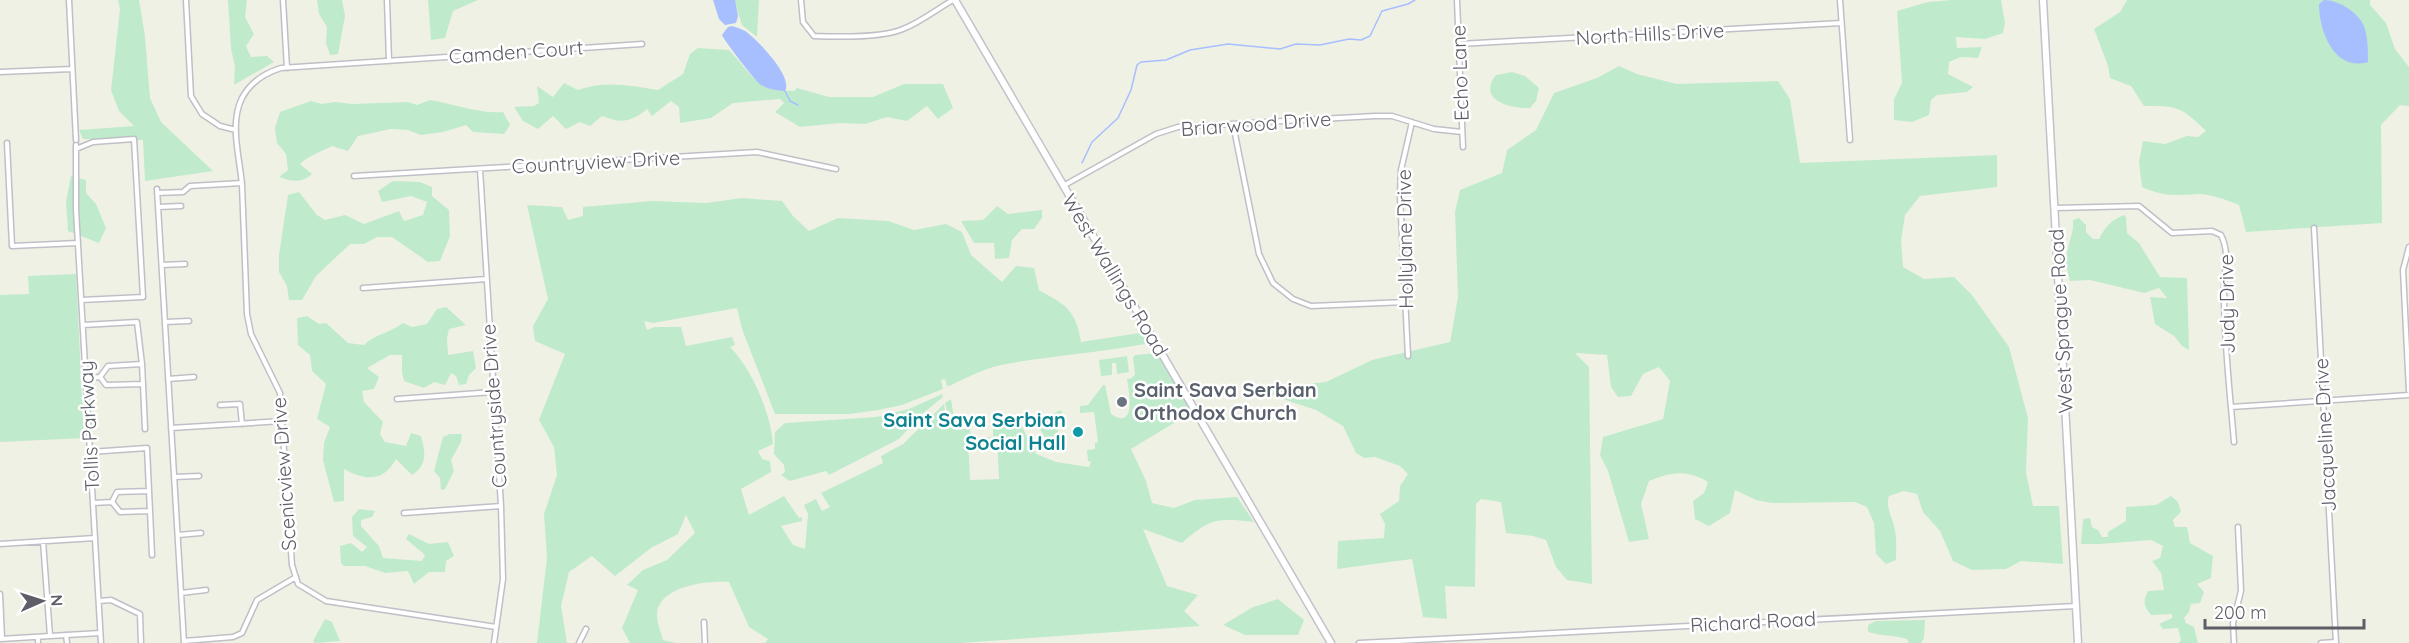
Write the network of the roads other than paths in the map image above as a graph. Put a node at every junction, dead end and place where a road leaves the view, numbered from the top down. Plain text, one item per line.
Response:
1 (69, 0) edge
2 (186, 0) edge
3 (283, 0) edge
4 (387, 0) edge
5 (801, 0) edge
6 (954, 0) edge
7 (1457, 0) edge
8 (1840, 0) edge
9 (2043, 0) edge
10 (1841, 23) junction
11 (642, 44) dead end
12 (1459, 44) junction
13 (389, 61) junction
14 (287, 68) junction
15 (72, 69) junction
16 (0, 72) edge
17 (1412, 122) junction
18 (1233, 124) junction
19 (236, 130) junction
20 (1462, 132) junction
21 (1850, 140) dead end
22 (7, 142) dead end
23 (76, 145) junction
24 (1463, 147) dead end
25 (480, 169) junction
26 (836, 169) dead end
27 (354, 176) dead end
28 (242, 183) junction
29 (1062, 187) junction
30 (181, 206) dead end
31 (158, 207) junction
32 (2055, 208) junction
33 (2314, 228) dead end
34 (78, 243) junction
35 (2409, 247) edge
36 (185, 264) dead end
37 (162, 265) junction
38 (487, 279) junction
39 (363, 288) dead end
40 (81, 300) junction
41 (1406, 302) junction
42 (189, 321) dead end
43 (165, 322) junction
44 (83, 325) junction
45 (1408, 356) dead end
46 (142, 364) junction
47 (100, 377) junction
48 (194, 377) dead end
49 (86, 378) junction
50 (168, 379) junction
51 (143, 384) junction
52 (493, 392) junction
53 (2409, 393) edge
54 (397, 399) dead end
55 (2323, 401) junction
56 (220, 405) dead end
57 (2231, 407) junction
58 (282, 421) junction
59 (242, 424) junction
60 (145, 429) dead end
61 (171, 429) junction
62 (2234, 442) dead end
63 (90, 452) junction
64 (199, 476) dead end
65 (174, 477) junction
66 (149, 491) junction
67 (112, 502) junction
68 (93, 503) junction
69 (501, 506) junction
70 (150, 511) junction
71 (404, 513) dead end
72 (2238, 527) dead end
73 (201, 533) dead end
74 (178, 535) junction
75 (95, 538) junction
76 (43, 541) junction
77 (0, 544) edge
78 (152, 555) dead end
79 (296, 577) junction
80 (206, 590) dead end
81 (181, 593) junction
82 (0, 594) edge
83 (99, 601) junction
84 (2076, 606) junction
85 (704, 622) dead end
86 (496, 627) junction
87 (586, 629) dead end
88 (100, 633) junction
89 (66, 635) junction
90 (50, 636) junction
91 (38, 637) junction
92 (1, 639) edge
93 (10, 641) edge
94 (184, 642) edge
95 (38, 643) edge
96 (66, 643) edge
97 (101, 643) edge
98 (141, 643) edge
99 (494, 643) edge
100 (579, 643) edge
101 (705, 643) edge
102 (1331, 643) edge
103 (1359, 643) edge
104 (2078, 643) edge
105 (2234, 643) edge
106 (2322, 643) edge
107 (2336, 643) edge

1 - 15 street, Tollis Parkway
2 - 19 street
3 - 14 street
4 - 13 street
5 - 6 street
6 - 29 street, West Wallings Road
7 - 12 street, Echo Lane
8 - 10 street
9 - 32 street, West Sprague Road
10 - 12 street, North Hills Drive
10 - 21 street
11 - 13 street, Camden Court
12 - 20 street, Echo Lane
13 - 14 street, Camden Court
14 - 19 street, Scenicview Drive
15 - 16 street
15 - 23 street, Tollis Parkway
17 - 18 street, Briarwood Drive
17 - 20 street, Briarwood Drive
17 - 41 street, Hollylane Drive
18 - 29 street, Briarwood Drive
18 - 41 street
19 - 28 street, Scenicview Drive
20 - 24 street, Echo Lane
22 - 34 street
23 - 34 street, Tollis Parkway
23 - 40 street
25 - 26 street, Countryview Drive
25 - 27 street, Countryview Drive
25 - 38 street, Countryside Drive
28 - 31 street
28 - 58 street, Scenicview Drive
29 - 102 street, West Wallings Road
30 - 31 street
31 - 37 street
32 - 57 street, Judy Drive
32 - 84 street, West Sprague Road
33 - 55 street, Jacqueline Drive
34 - 40 street, Tollis Parkway
35 - 53 street
36 - 37 street
37 - 43 street
38 - 39 street
38 - 52 street, Countryside Drive
40 - 44 street, Tollis Parkway
41 - 45 street, Hollylane Drive
42 - 43 street
43 - 50 street
44 - 46 street
44 - 49 street, Tollis Parkway
46 - 47 street
46 - 51 street
47 - 49 street
47 - 51 street
48 - 50 street
49 - 63 street, Tollis Parkway
50 - 61 street
51 - 60 street
52 - 54 street
52 - 69 street, Countryside Drive
53 - 55 street
55 - 57 street
55 - 107 street, Jacqueline Drive
56 - 59 street
57 - 62 street, Judy Drive
58 - 59 street
58 - 79 street, Scenicview Drive
59 - 61 street
61 - 65 street
63 - 66 street
63 - 68 street, Tollis Parkway
64 - 65 street
65 - 74 street
66 - 67 street
66 - 70 street
67 - 68 street
67 - 70 street
68 - 75 street, Tollis Parkway
69 - 71 street
69 - 86 street, Countryside Drive
70 - 78 street
72 - 105 street
73 - 74 street
74 - 81 street
75 - 76 street
75 - 83 street, Tollis Parkway
76 - 77 street
76 - 90 street
79 - 86 street, Scenicview Drive
79 - 94 street
80 - 81 street
81 - 94 street
82 - 92 street
83 - 88 street, Tollis Parkway
83 - 98 street
84 - 103 street, Richard Road
84 - 104 street, West Sprague Road
85 - 101 street
86 - 99 street, Countryside Drive
87 - 100 street
88 - 89 street
88 - 97 street, Tollis Parkway
89 - 90 street
89 - 96 street
90 - 91 street
91 - 93 street
91 - 95 street
92 - 93 street
106 - 107 street

